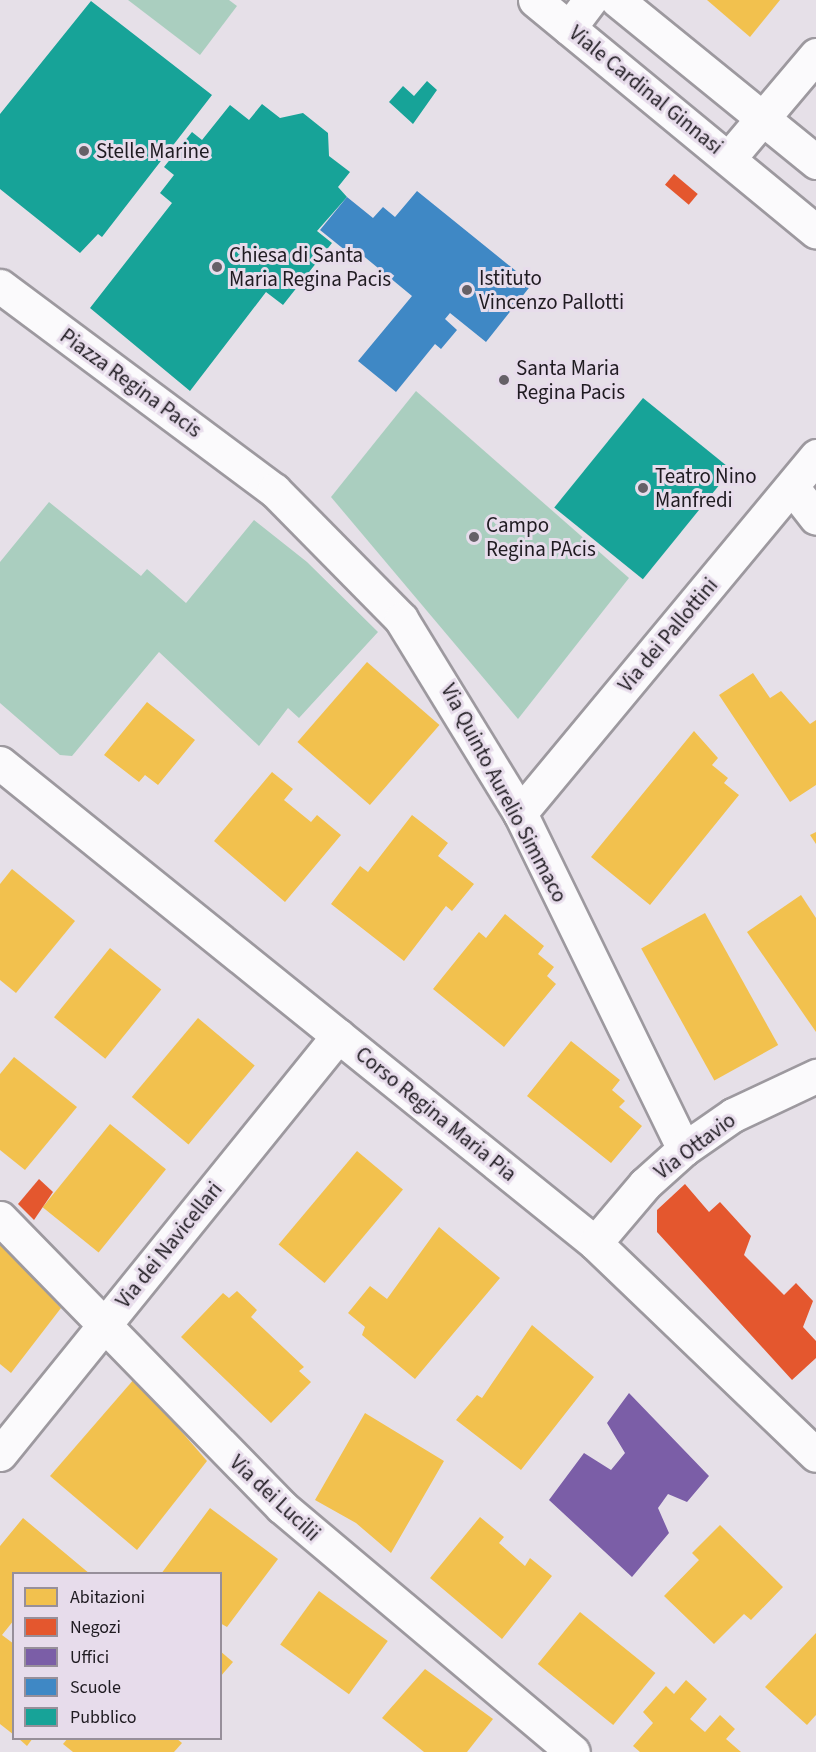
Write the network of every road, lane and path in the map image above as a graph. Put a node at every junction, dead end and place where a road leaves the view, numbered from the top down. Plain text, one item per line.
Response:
1 (535, 0) edge
2 (590, 0) edge
3 (617, 0) edge
4 (569, 28) junction
5 (816, 55) edge
6 (761, 117) junction
7 (729, 158) junction
8 (816, 162) edge
9 (816, 232) edge
10 (0, 286) edge
11 (816, 456) edge
12 (261, 479) joint
13 (792, 487) junction
14 (816, 518) edge
15 (0, 763) edge
16 (520, 813) junction
17 (338, 1036) junction
18 (816, 1076) edge
19 (684, 1149) junction
20 (0, 1218) edge
21 (595, 1243) junction
22 (103, 1327) junction
23 (0, 1454) edge
24 (816, 1455) edge
25 (573, 1752) edge

1 - 4 street, Viale Cardinal Ginnasi
2 - 4 street
3 - 6 street
4 - 7 street, Viale Cardinal Ginnasi
5 - 6 street, Viale Cardinal Ginnasi
6 - 7 street, Viale Cardinal Ginnasi
6 - 8 street
7 - 9 street, Viale Cardinal Ginnasi
10 - 12 street, Piazza Regina Pacis
11 - 13 street, Via dei Pallottini
12 - 16 street, Via Quinto Aurelio Simmaco
13 - 14 street
13 - 16 street, Via dei Pallottini
15 - 17 street, Corso Regina Maria Pia
16 - 19 street, Via Quinto Aurelio Simmaco
17 - 21 street, Corso Regina Maria Pia
17 - 22 street, Via dei Navicellari
18 - 19 street, Via Ottavio
19 - 21 street, Via Ottavio
20 - 22 street, Via dei Lucilii
21 - 24 street, Corso Regina Maria Pia
22 - 23 street, Via dei Navicellari
22 - 25 street, Via dei Lucilii

